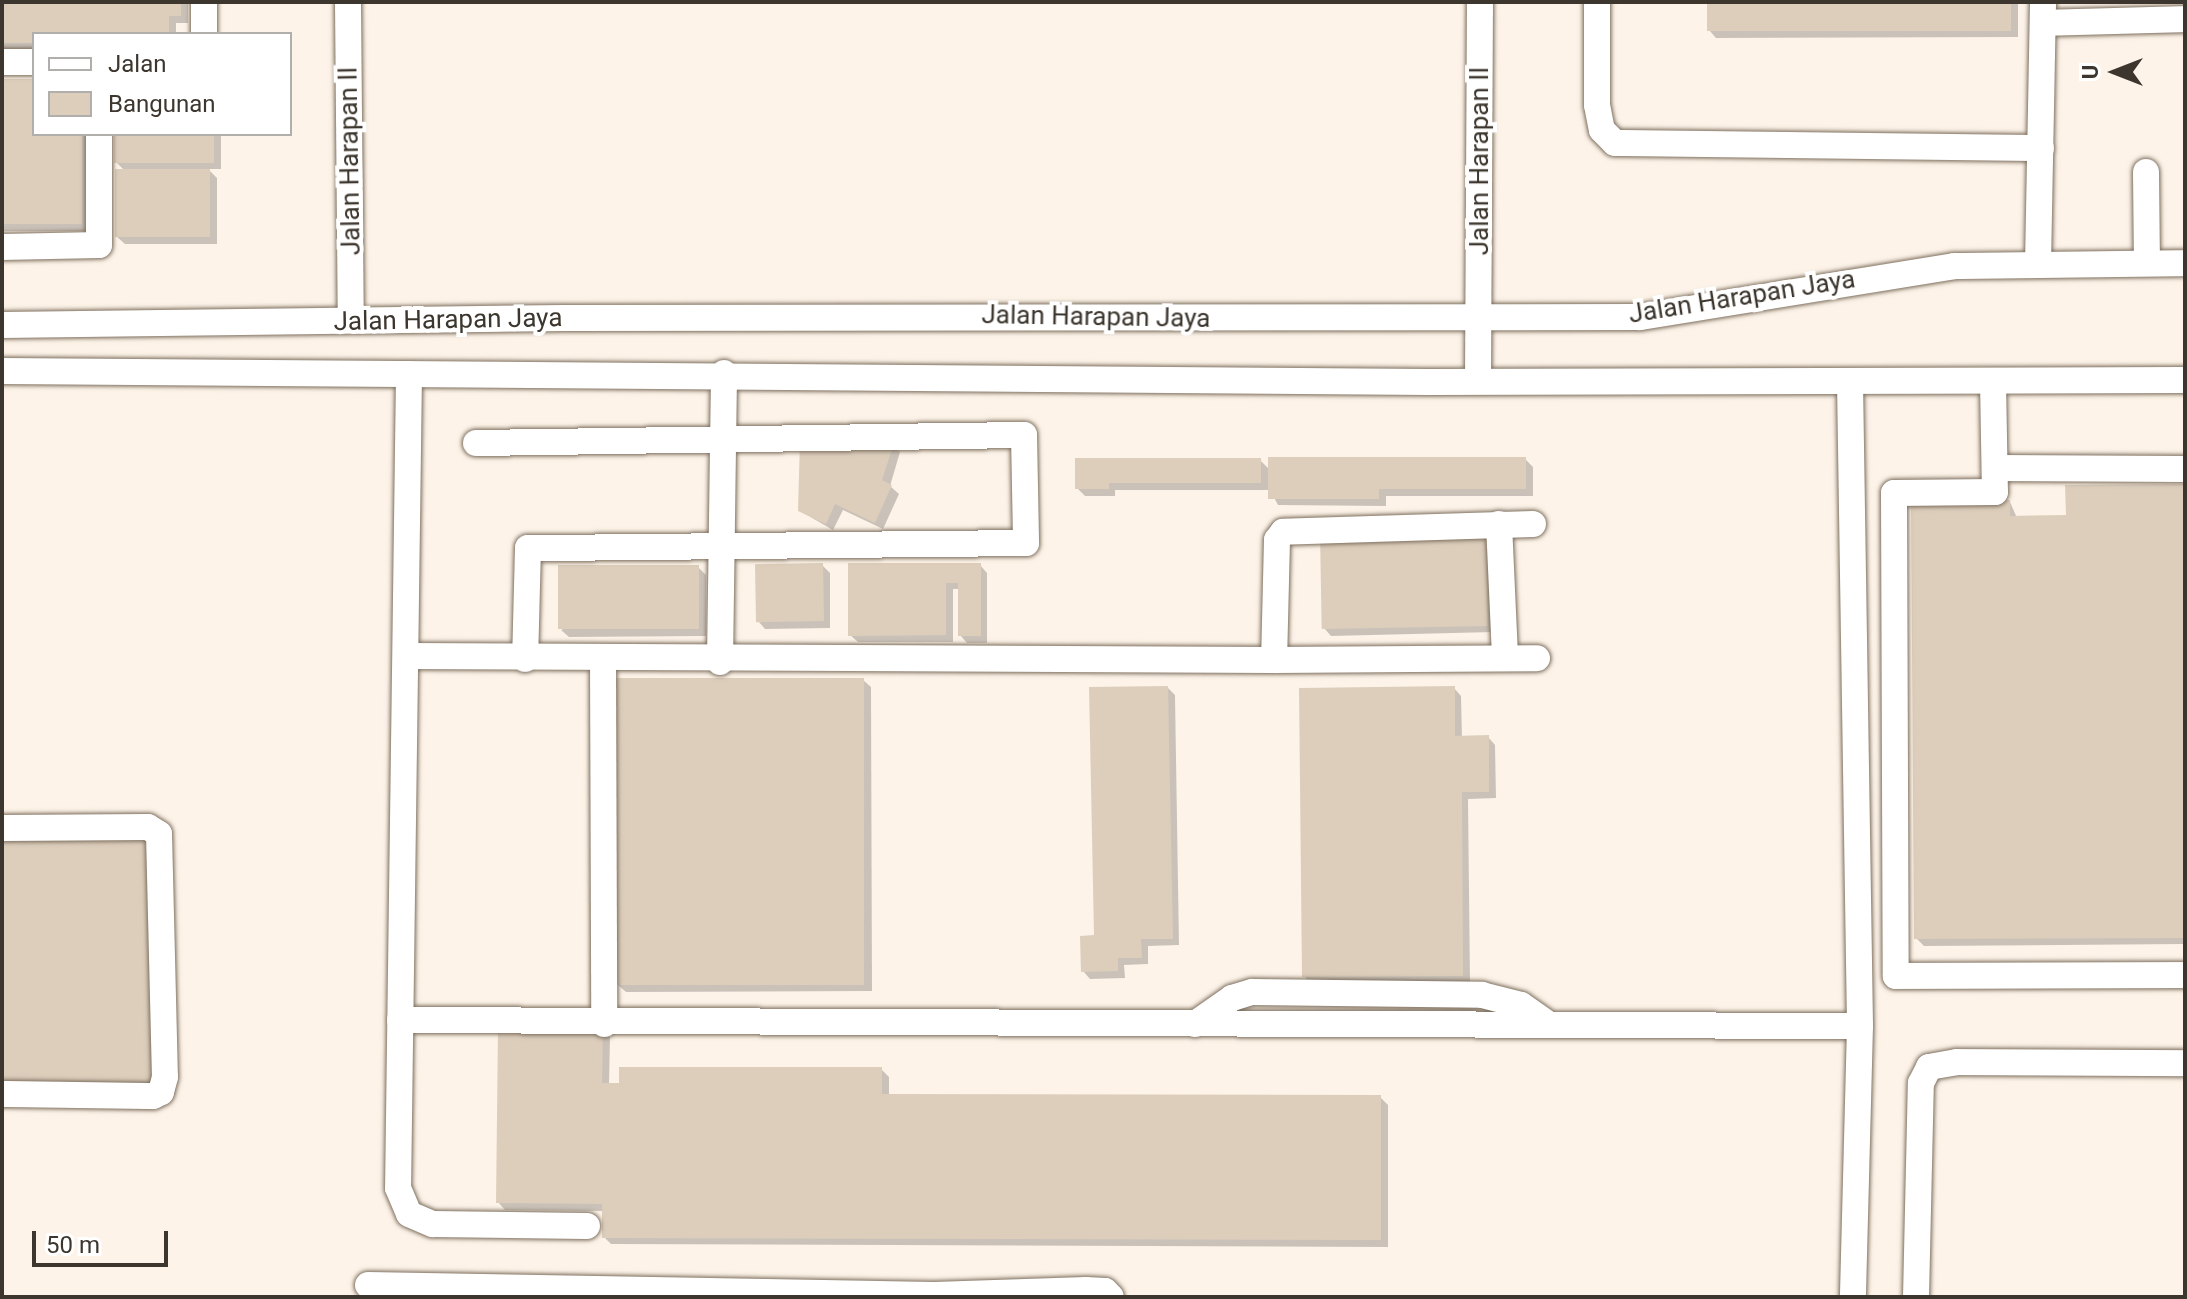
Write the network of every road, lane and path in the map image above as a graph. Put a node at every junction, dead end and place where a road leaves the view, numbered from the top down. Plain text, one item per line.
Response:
1 (204, 2) edge
2 (348, 2) edge
3 (1480, 2) edge
4 (1597, 2) edge
5 (2044, 13) edge
6 (2185, 19) edge
7 (204, 32) edge
8 (2, 62) edge
9 (32, 62) edge
10 (99, 136) edge
11 (2041, 148) junction
12 (2146, 172) dead end
13 (2, 247) edge
14 (2147, 263) junction
15 (2185, 263) edge
16 (2038, 264) junction
17 (1479, 319) junction
18 (351, 320) junction
19 (2, 325) edge
20 (2, 371) edge
21 (724, 373) junction
22 (409, 374) junction
23 (1478, 380) junction
24 (2185, 380) edge
25 (1993, 381) junction
26 (1850, 382) junction
27 (721, 440) junction
28 (476, 443) dead end
29 (1996, 468) junction
30 (2185, 469) edge
31 (1499, 524) junction
32 (1533, 524) dead end
33 (722, 546) junction
34 (406, 656) junction
35 (1505, 658) junction
36 (1537, 658) dead end
37 (525, 659) junction
38 (1274, 660) junction
39 (603, 661) junction
40 (720, 662) junction
41 (2, 828) edge
42 (2185, 975) edge
43 (400, 1020) junction
44 (604, 1024) junction
45 (1860, 1026) junction
46 (2185, 1063) edge
47 (2, 1094) edge
48 (587, 1226) dead end
49 (368, 1285) dead end
50 (1111, 1297) edge
51 (1853, 1297) edge
52 (1916, 1297) edge

1 - 7 street
2 - 18 street, Jalan Harapan II
3 - 17 street, Jalan Harapan II
4 - 11 street
5 - 6 street
5 - 11 street
8 - 9 street
10 - 13 street
11 - 16 street
12 - 14 street
14 - 15 street, Jalan Harapan Jaya
14 - 16 street, Jalan Harapan Jaya
16 - 17 street, Jalan Harapan Jaya
17 - 18 street, Jalan Harapan Jaya
17 - 23 street, Jalan Harapan II
18 - 19 street, Jalan Harapan Jaya
20 - 22 street, Jalan Harapan Jaya
21 - 22 street, Jalan Harapan Jaya
21 - 23 street, Jalan Harapan Jaya
21 - 27 street
22 - 34 street
23 - 26 street, Jalan Harapan Jaya
24 - 25 street, Jalan Harapan Jaya
25 - 26 street, Jalan Harapan Jaya
25 - 29 street
26 - 45 street
27 - 28 street
27 - 33 street
27 - 33 street
29 - 30 street
29 - 42 street
31 - 32 street
31 - 35 street
31 - 38 street
33 - 37 street
33 - 40 street
34 - 37 street
34 - 43 street
35 - 36 street
35 - 38 street
37 - 39 street
38 - 40 street
39 - 40 street
39 - 44 street
41 - 47 street
43 - 44 street
43 - 48 street
44 - 45 street
45 - 51 street
46 - 52 street
49 - 50 street

